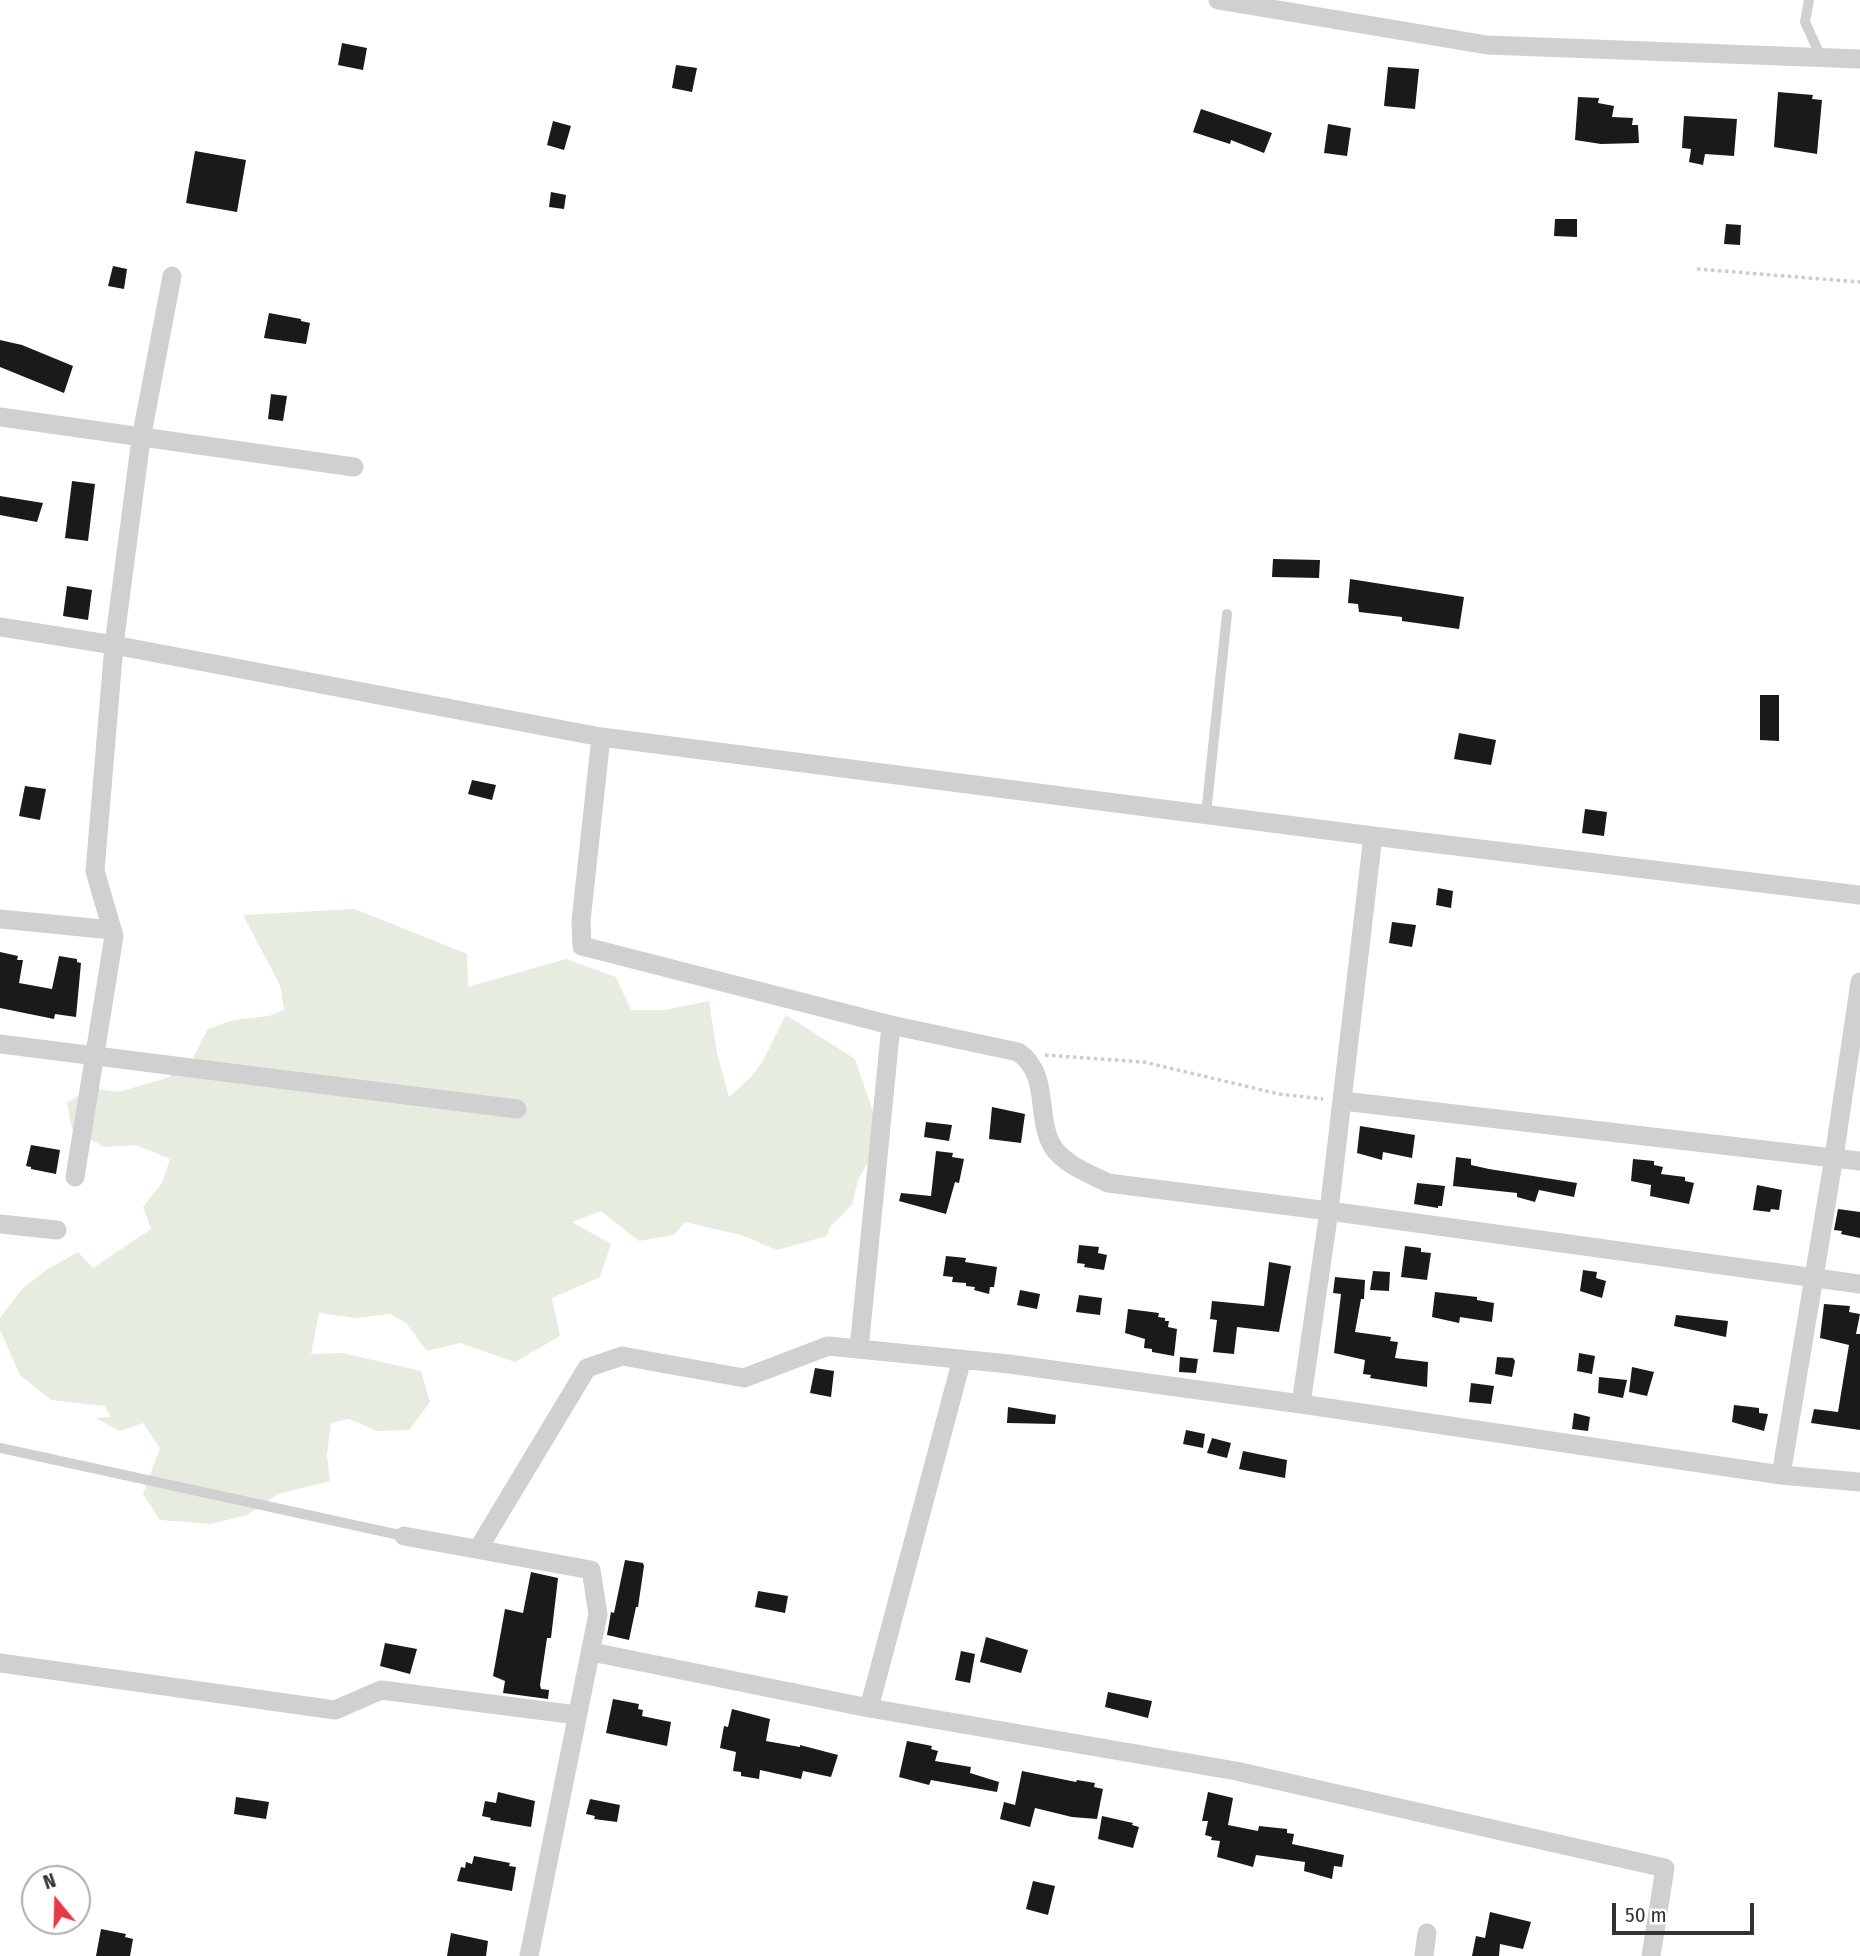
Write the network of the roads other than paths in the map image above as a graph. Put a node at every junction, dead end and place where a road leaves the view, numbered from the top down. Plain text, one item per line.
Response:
1 (1218, 0) edge
2 (1809, 0) edge
3 (1821, 57) junction
4 (1860, 59) edge
5 (172, 276) dead end
6 (0, 417) edge
7 (141, 439) junction
8 (354, 467) dead end
9 (1227, 614) dead end
10 (0, 627) edge
11 (114, 645) junction
12 (601, 737) junction
13 (1206, 814) junction
14 (1373, 836) junction
15 (1860, 895) edge
16 (0, 919) edge
17 (113, 930) junction
18 (1860, 982) edge
19 (891, 1025) junction
20 (0, 1044) edge
21 (95, 1055) junction
22 (1342, 1101) junction
23 (517, 1110) dead end
24 (1834, 1157) junction
25 (1860, 1161) edge
26 (75, 1177) dead end
27 (1329, 1210) junction
28 (0, 1224) edge
29 (57, 1230) dead end
30 (1814, 1278) junction
31 (1860, 1284) edge
32 (859, 1349) junction
33 (962, 1359) junction
34 (1301, 1404) junction
35 (0, 1448) edge
36 (1780, 1475) junction
37 (1860, 1482) edge
38 (404, 1536) joint
39 (478, 1549) junction
40 (592, 1652) junction
41 (0, 1662) edge
42 (869, 1708) junction
43 (576, 1715) junction
44 (1427, 1933) dead end
45 (528, 1956) edge
46 (1424, 1956) edge
47 (1651, 1956) edge

1 - 3 street
2 - 3 lane
3 - 4 street
5 - 7 street
6 - 7 street
7 - 8 street
7 - 11 street
9 - 13 lane
10 - 11 street
11 - 12 street
11 - 17 street
12 - 13 street
12 - 19 street
13 - 14 street
14 - 15 street
14 - 22 street
16 - 17 street
17 - 21 street
18 - 24 street
19 - 27 street
19 - 32 street
20 - 21 street
21 - 23 street
21 - 26 street
22 - 24 street
22 - 27 street
24 - 25 street
24 - 30 street
27 - 30 street
27 - 34 street
28 - 29 street
30 - 31 street
30 - 36 street
32 - 33 street
32 - 39 street
33 - 34 street
33 - 42 street
34 - 36 street
35 - 38 lane
36 - 37 street
38 - 39 street
39 - 40 street
40 - 42 street
40 - 43 street
41 - 43 street
42 - 47 street
43 - 45 street
44 - 46 street

